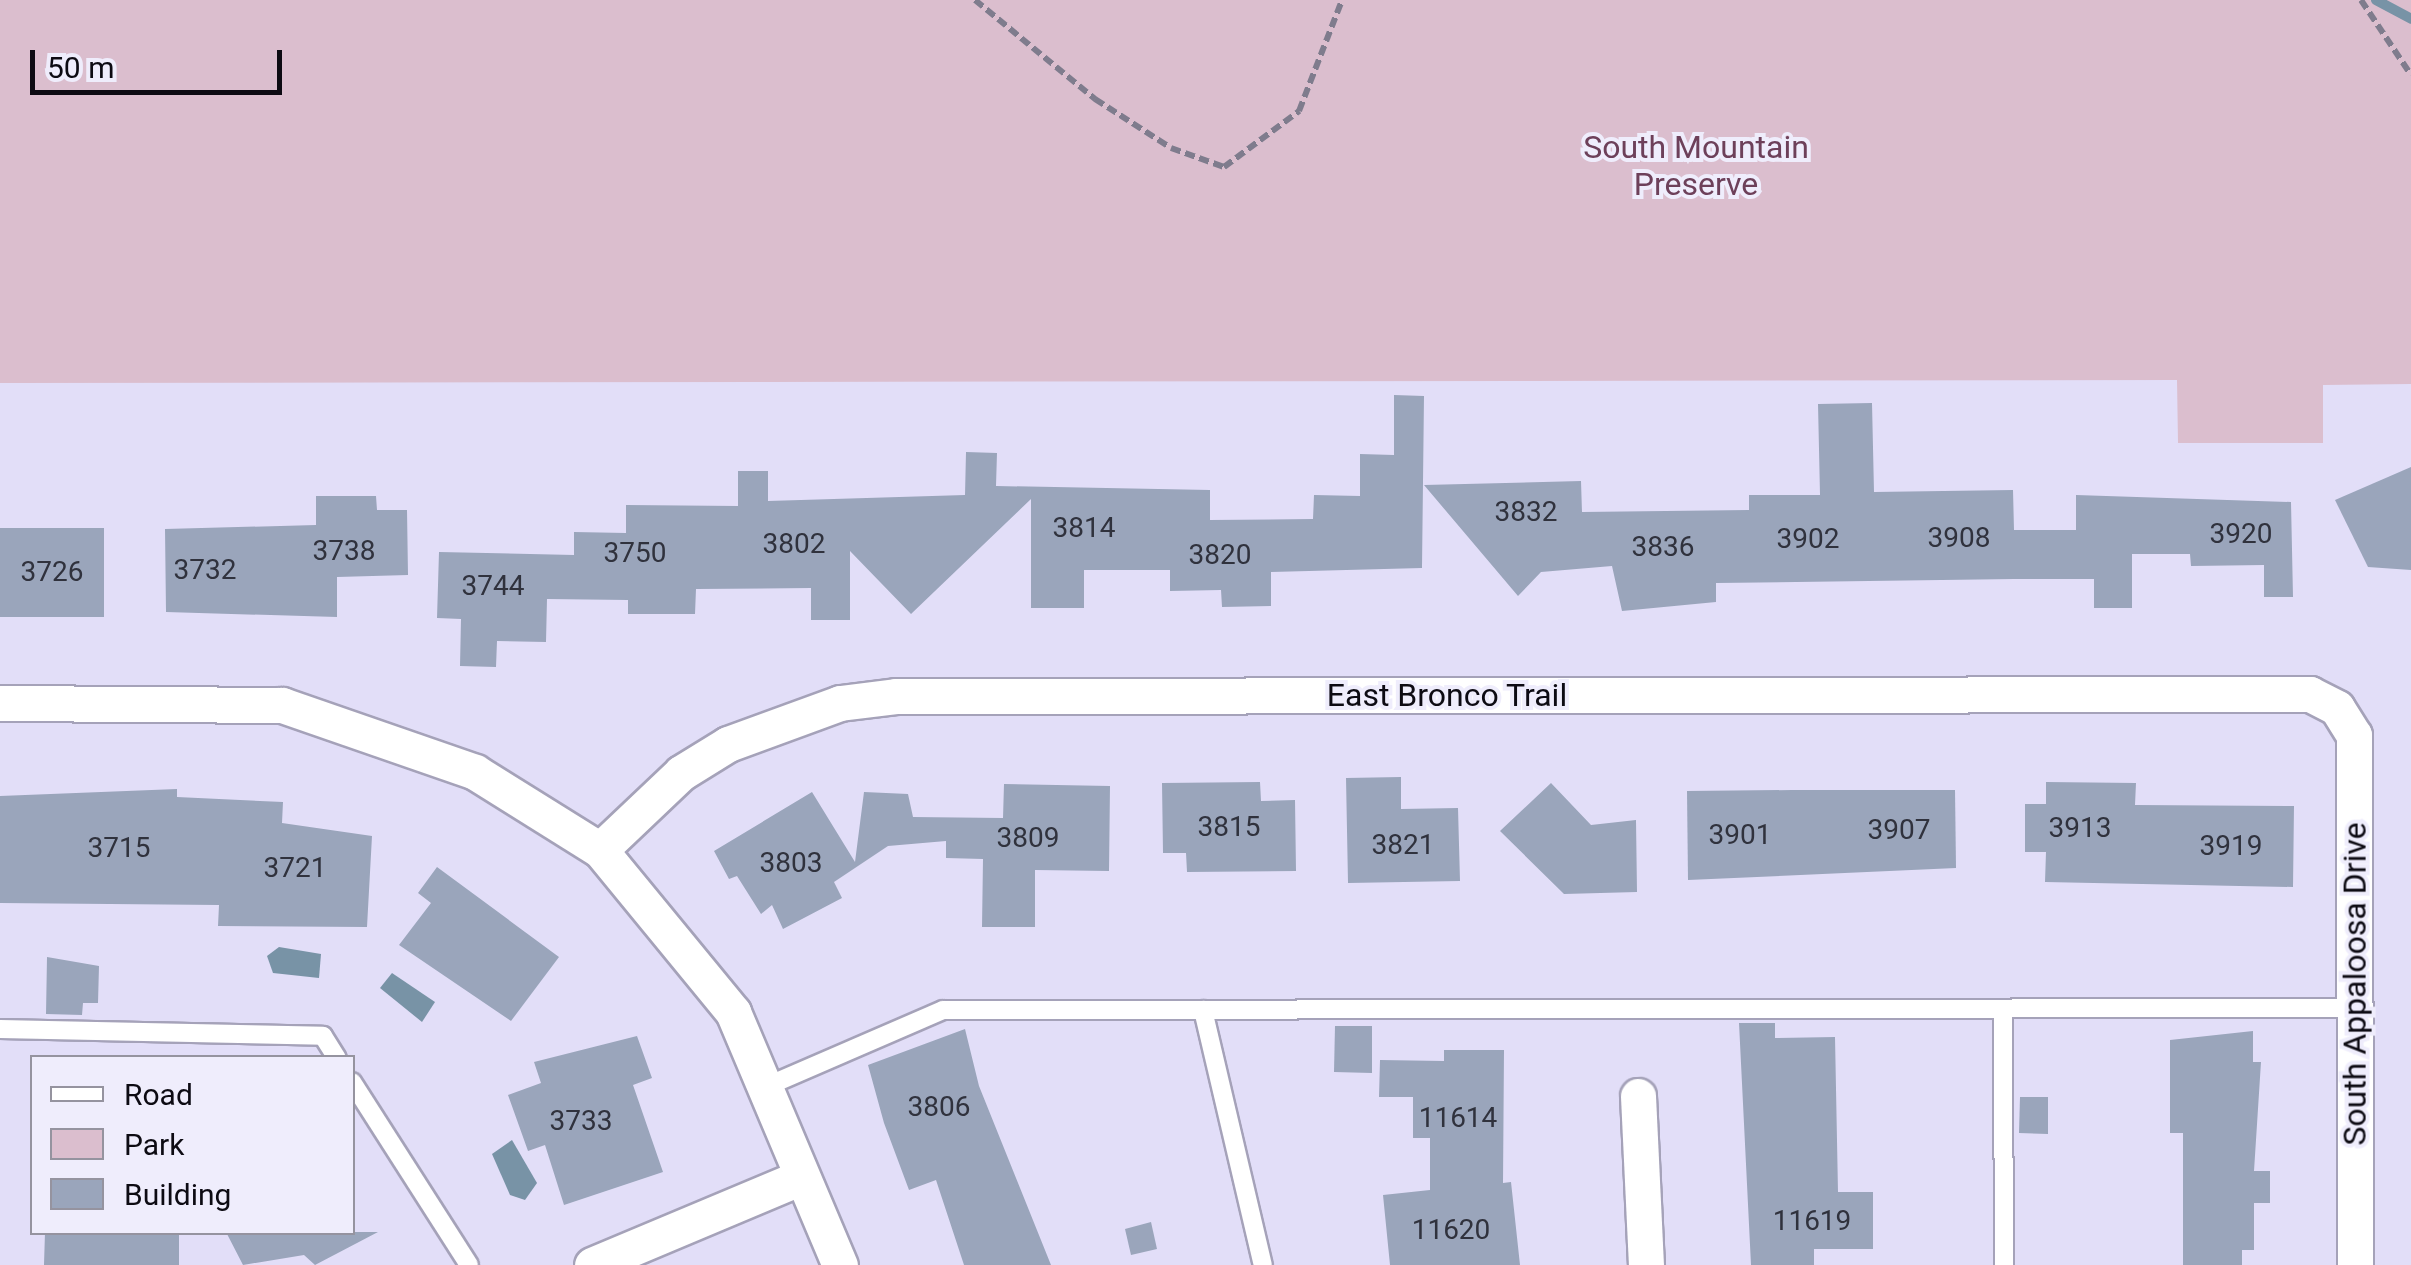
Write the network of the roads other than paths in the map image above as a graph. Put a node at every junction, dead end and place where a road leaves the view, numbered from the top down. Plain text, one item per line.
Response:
1 (0, 703) edge
2 (2337, 708) joint
3 (600, 850) junction
4 (2355, 1008) junction
5 (1203, 1010) junction
6 (2003, 1010) junction
7 (0, 1029) edge
8 (335, 1055) edge
9 (355, 1087) edge
10 (762, 1088) junction
11 (1638, 1096) dead end
12 (801, 1178) junction
13 (469, 1265) edge
14 (592, 1265) edge
15 (840, 1265) edge
16 (1264, 1265) edge
17 (1646, 1265) edge
18 (2004, 1265) edge
19 (2355, 1265) edge

1 - 3 street
2 - 3 street, East Bronco Trail
2 - 4 street, South Appaloosa Drive
3 - 10 street
4 - 6 lane
4 - 19 street, South Appaloosa Drive
5 - 6 lane
5 - 10 lane
5 - 16 lane
6 - 18 lane
7 - 8 lane
9 - 13 lane
10 - 12 street
11 - 17 street
12 - 14 street
12 - 15 street

